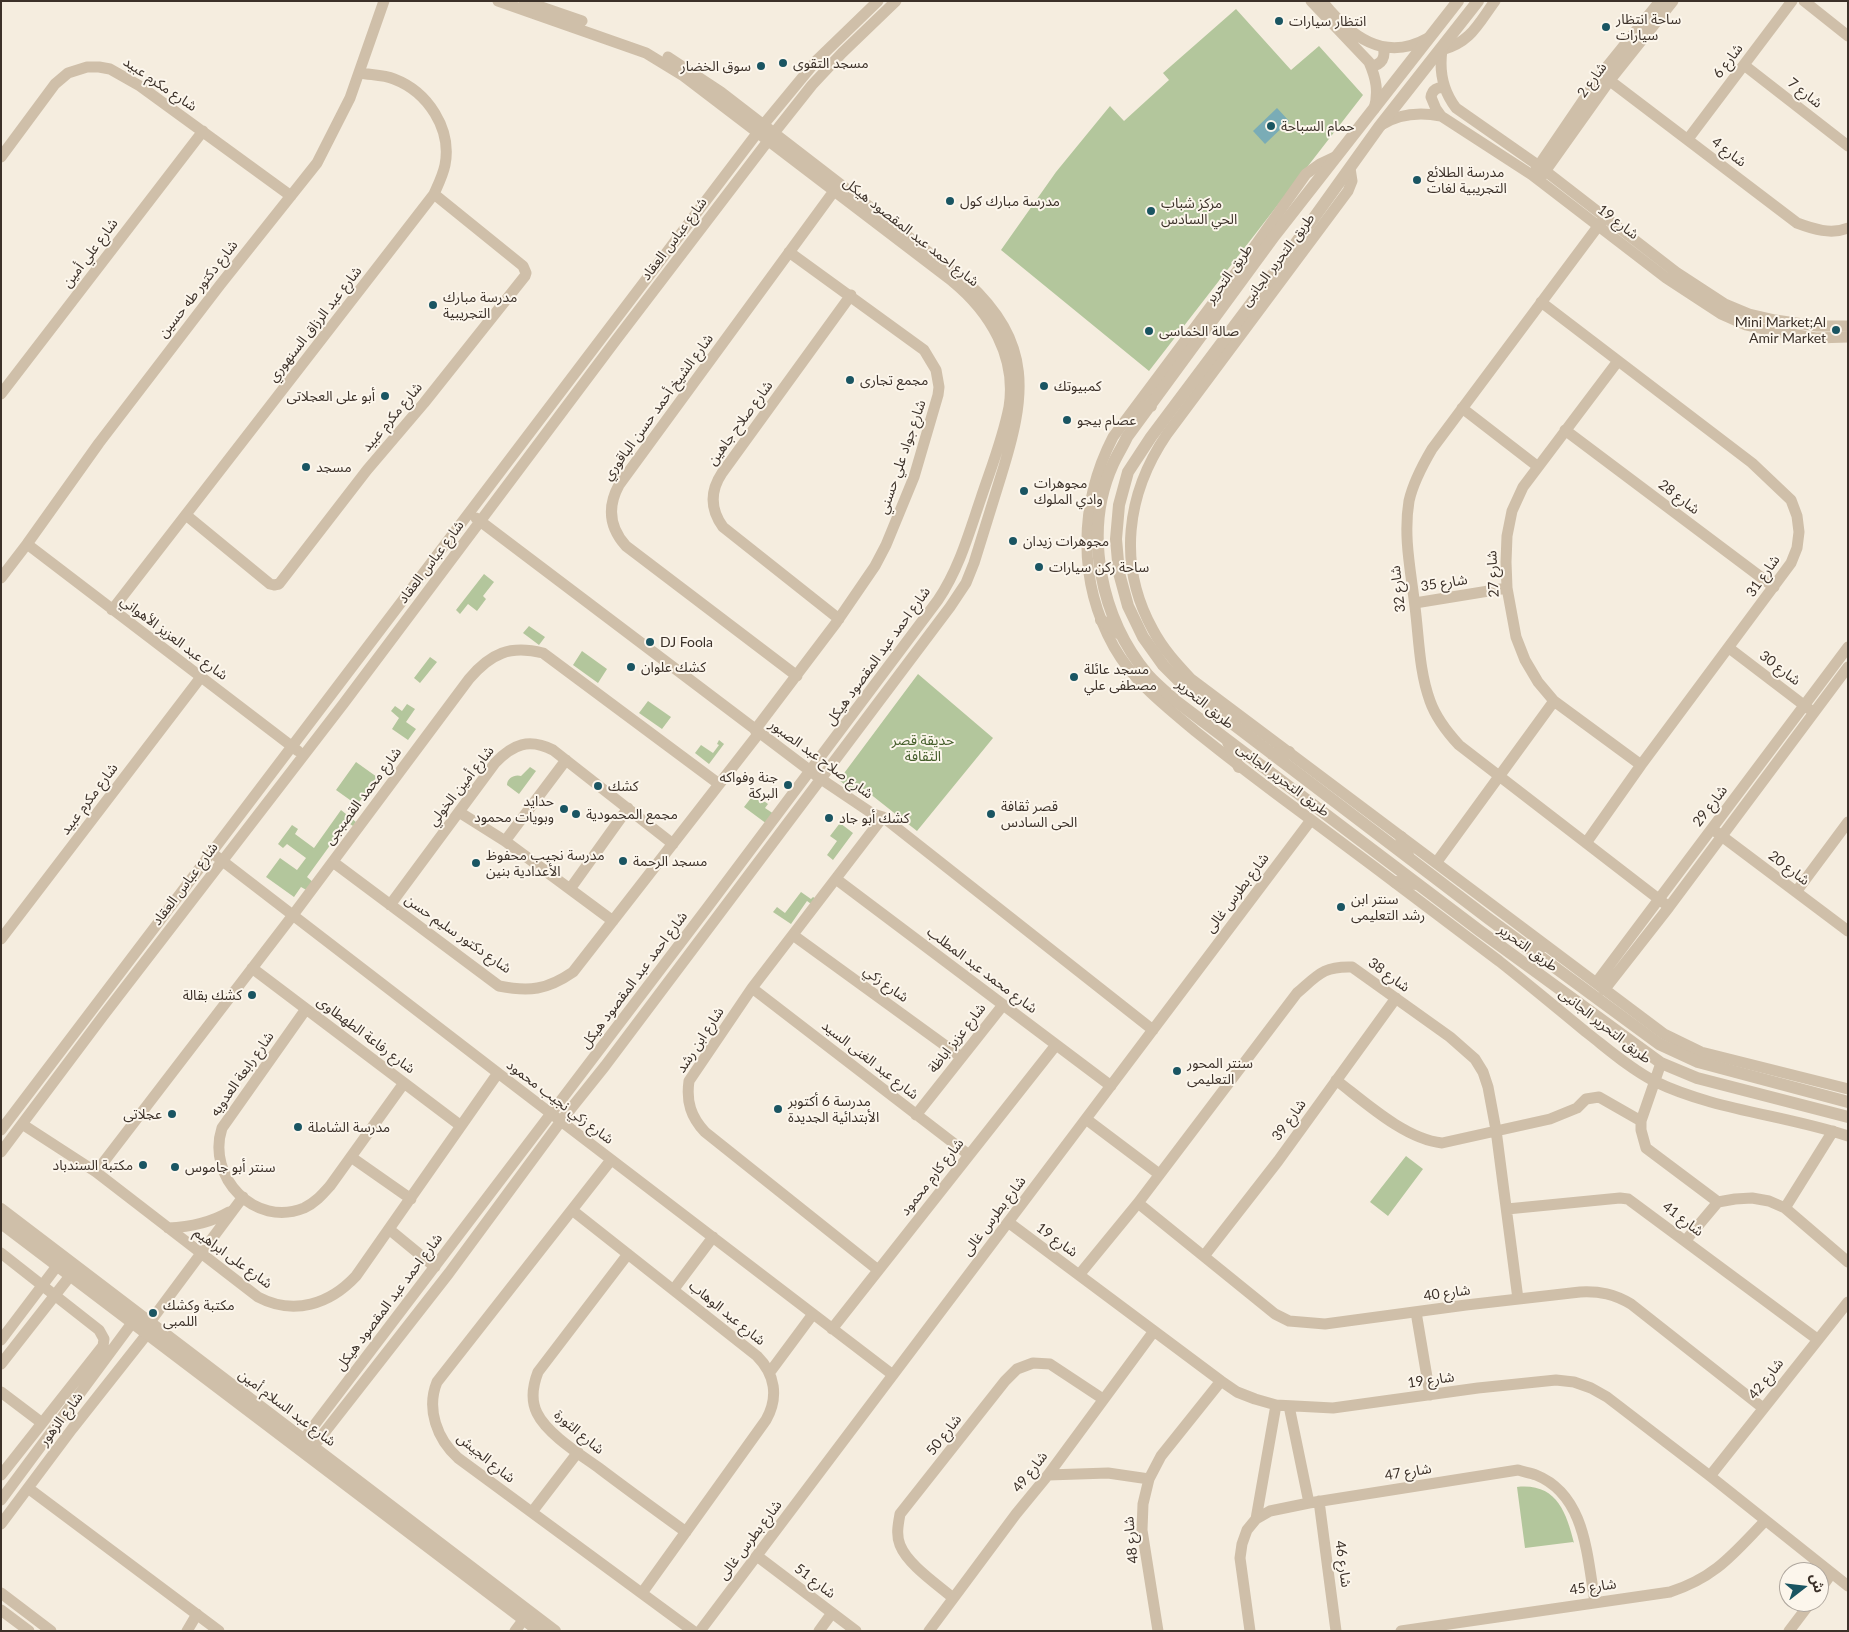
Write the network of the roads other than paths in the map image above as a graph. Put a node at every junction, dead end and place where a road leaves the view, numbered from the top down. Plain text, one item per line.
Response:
1 (384, 1) edge
2 (498, 1) edge
3 (524, 1) edge
4 (878, 1) edge
5 (896, 1) edge
6 (1311, 1) edge
7 (1322, 1) edge
8 (1458, 1) edge
9 (1478, 1) edge
10 (1495, 1) edge
11 (1660, 1) edge
12 (1673, 1) edge
13 (1792, 1) edge
14 (1804, 1) edge
15 (539, 4) edge
16 (552, 6) edge
17 (1327, 14) junction
18 (1848, 36) edge
19 (1428, 38) junction
20 (1383, 47) junction
21 (1442, 50) junction
22 (1744, 65) junction
23 (1371, 66) junction
24 (360, 73) junction
25 (1605, 77) junction
26 (1445, 88) junction
27 (1373, 110) junction
28 (1441, 116) junction
29 (1381, 125) junction
30 (761, 128) junction
31 (203, 131) junction
32 (771, 137) junction
33 (1688, 139) junction
34 (1848, 146) edge
35 (1337, 156) junction
36 (1, 157) edge
37 (1350, 168) junction
38 (1539, 173) junction
39 (834, 191) junction
40 (434, 194) junction
41 (291, 196) junction
42 (1286, 221) junction
43 (1601, 221) junction
44 (1848, 228) edge
45 (1305, 231) junction
46 (1266, 248) junction
47 (789, 252) junction
48 (1283, 261) junction
49 (851, 295) junction
50 (1541, 302) junction
51 (1848, 326) edge
52 (1848, 337) edge
53 (1618, 361) junction
54 (1015, 391) junction
55 (1, 394) edge
56 (1151, 406) junction
57 (1136, 408) junction
58 (1462, 408) junction
59 (1565, 430) junction
60 (1167, 434) junction
61 (1151, 437) junction
62 (1537, 466) junction
63 (470, 514) junction
64 (186, 515) junction
65 (480, 521) junction
66 (27, 544) junction
67 (1, 578) edge
68 (1774, 587) junction
69 (1507, 588) junction
70 (938, 600) junction
71 (1415, 602) junction
72 (950, 608) junction
73 (112, 610) junction
74 (839, 619) junction
75 (1102, 620) junction
76 (1122, 635) junction
77 (1848, 647) edge
78 (1729, 648) junction
79 (1848, 667) edge
80 (797, 676) junction
81 (201, 678) junction
82 (1554, 701) junction
83 (1809, 709) junction
84 (757, 731) junction
85 (1227, 740) junction
86 (292, 747) junction
87 (1289, 752) junction
88 (1272, 754) junction
89 (304, 756) junction
90 (566, 760) junction
91 (1641, 766) junction
92 (1239, 767) junction
93 (811, 771) junction
94 (1500, 777) junction
95 (821, 779) junction
96 (719, 784) junction
97 (628, 808) junction
98 (459, 812) junction
99 (883, 818) junction
100 (1311, 820) junction
101 (1848, 822) edge
102 (1712, 828) junction
103 (1722, 836) junction
104 (1401, 838) junction
105 (505, 841) junction
106 (1586, 843) junction
107 (673, 844) junction
108 (211, 852) junction
109 (1409, 858) junction
110 (222, 861) junction
111 (333, 862) junction
112 (1436, 864) junction
113 (836, 878) junction
114 (1395, 882) junction
115 (1417, 884) junction
116 (570, 889) junction
117 (1796, 892) junction
118 (1463, 899) junction
119 (1659, 900) junction
120 (390, 904) junction
121 (1669, 907) junction
122 (1452, 910) junction
123 (293, 915) junction
124 (1489, 919) junction
125 (612, 921) junction
126 (1480, 931) junction
127 (1848, 931) edge
128 (793, 935) junction
129 (1, 939) edge
130 (1526, 946) junction
131 (1545, 946) junction
132 (252, 968) junction
133 (1600, 987) junction
134 (752, 988) junction
135 (1396, 998) junction
136 (1003, 1004) junction
137 (306, 1009) junction
138 (1153, 1030) junction
139 (1056, 1045) junction
140 (1701, 1052) junction
141 (962, 1057) junction
142 (1661, 1063) junction
143 (1710, 1065) junction
144 (498, 1073) junction
145 (1336, 1080) junction
146 (1655, 1081) junction
147 (404, 1083) junction
148 (1111, 1086) junction
149 (1848, 1090) edge
150 (1848, 1102) edge
151 (551, 1114) junction
152 (916, 1114) junction
153 (1848, 1117) edge
154 (1086, 1119) junction
155 (1641, 1121) junction
156 (561, 1122) junction
157 (22, 1124) junction
158 (461, 1126) junction
159 (1, 1130) edge
160 (1496, 1130) junction
161 (1832, 1131) junction
162 (1848, 1136) edge
163 (1, 1152) edge
164 (969, 1155) junction
165 (351, 1157) junction
166 (612, 1160) junction
167 (96, 1172) junction
168 (1159, 1174) junction
169 (243, 1197) junction
170 (411, 1199) junction
171 (1718, 1202) junction
172 (1138, 1203) junction
173 (1785, 1208) junction
174 (1, 1209) edge
175 (1507, 1209) junction
176 (233, 1210) junction
177 (572, 1210) junction
178 (1008, 1222) junction
179 (1, 1224) edge
180 (168, 1228) junction
181 (390, 1230) junction
182 (713, 1237) junction
183 (1686, 1240) junction
184 (1, 1253) edge
185 (200, 1253) junction
186 (628, 1254) junction
187 (1204, 1256) junction
188 (1848, 1262) edge
189 (57, 1266) junction
190 (435, 1267) junction
191 (878, 1270) junction
192 (1079, 1275) junction
193 (70, 1276) junction
194 (44, 1286) junction
195 (674, 1290) junction
196 (55, 1295) junction
197 (1518, 1299) junction
198 (1848, 1302) edge
199 (1416, 1312) junction
200 (812, 1314) junction
201 (132, 1323) junction
202 (148, 1328) junction
203 (832, 1328) junction
204 (1154, 1331) junction
205 (1817, 1339) junction
206 (1, 1340) edge
207 (1, 1364) edge
208 (770, 1372) junction
209 (893, 1375) junction
210 (1221, 1381) junction
211 (1, 1392) edge
212 (1430, 1396) junction
213 (1103, 1399) junction
214 (1276, 1405) junction
215 (1289, 1406) junction
216 (1763, 1408) junction
217 (42, 1423) junction
218 (305, 1447) junction
219 (578, 1452) junction
220 (1, 1475) edge
221 (1048, 1475) junction
222 (1710, 1476) junction
223 (1149, 1479) junction
224 (28, 1488) junction
225 (1, 1500) edge
226 (1314, 1502) junction
227 (532, 1512) junction
228 (1256, 1519) junction
229 (1765, 1521) junction
230 (1, 1524) edge
231 (686, 1532) junction
232 (757, 1556) junction
233 (1831, 1574) junction
234 (1829, 1577) edge
235 (1848, 1586) edge
236 (1, 1593) edge
237 (642, 1593) junction
238 (953, 1598) junction
239 (1595, 1602) junction
240 (1, 1610) edge
241 (1803, 1612) edge
242 (832, 1613) junction
243 (197, 1614) junction
244 (532, 1627) edge
245 (29, 1631) edge
246 (51, 1631) edge
247 (187, 1631) edge
248 (219, 1631) edge
249 (515, 1631) edge
250 (555, 1631) edge
251 (692, 1631) edge
252 (700, 1631) edge
253 (819, 1631) edge
254 (856, 1631) edge
255 (929, 1631) edge
256 (1158, 1631) edge
257 (1250, 1631) edge
258 (1336, 1631) edge
259 (1401, 1631) edge
260 (1789, 1631) edge

1 - 24 street, شارع دكتور طه حسين
2 - 30 street, شارع احمد عبد المقصود هيكل
3 - 15 street, شارع احمد عبد المقصود هيكل
4 - 30 street, شارع عباس العقاد
5 - 32 street, شارع عباس العقاد
6 - 17 street
7 - 17 street
8 - 19 street, طريق التحرير
9 - 21 street, طريق التحرير
10 - 21 street
11 - 25 street, شارع 2
12 - 25 street, شارع 2
13 - 22 street, شارع 6
14 - 18 street
15 - 16 street, شارع احمد عبد المقصود هيكل
16 - 30 street, شارع احمد عبد المقصود هيكل
17 - 20 street
17 - 23 street
19 - 20 street
19 - 27 street, طريق التحرير
20 - 23 street
21 - 26 street, شارع 19
21 - 29 street, طريق التحرير
22 - 33 street, شارع 6
22 - 34 street, شارع 7
23 - 27 street
24 - 40 street, شارع عبد الرزاق السنهوري
24 - 41 street, شارع دكتور طه حسين
25 - 33 street, شارع 4
25 - 38 street, شارع 2
26 - 28 street
26 - 38 street, شارع 19
27 - 35 street, طريق التحرير
28 - 29 street, شارع 19
28 - 38 street, شارع 19
29 - 37 street, طريق التحرير
30 - 32 street, شارع احمد عبد المقصود هيكل
30 - 63 street, شارع عباس العقاد
31 - 36 street, شارع مكرم عبيد
31 - 41 street, شارع مكرم عبيد
31 - 55 street, شارع علي أمين
32 - 39 street, شارع احمد عبد المقصود هيكل
32 - 54 street, شارع احمد عبد المقصود هيكل
32 - 65 street, شارع عباس العقاد
33 - 44 street, شارع 4
35 - 42 street, طريق التحرير
35 - 57 street, طريق التحرير الجانبى
37 - 45 street, طريق التحرير
37 - 60 street, طريق التحرير الجانبى
38 - 43 street, شارع 19
39 - 47 street, شارع الشيخ أحمد حسن الباقوري
39 - 54 street, شارع احمد عبد المقصود هيكل
40 - 64 street, شارع عبد الرزاق السنهوري
40 - 64 street, شارع مكرم عبيد
41 - 66 street, شارع دكتور طه حسين
42 - 45 street
42 - 46 street, طريق التحرير
43 - 50 street, شارع 32
43 - 51 street, شارع 19
43 - 52 street, شارع 19
45 - 48 street, طريق التحرير
46 - 48 street
46 - 56 street, طريق التحرير
47 - 49 street, شارع جواد علي حسني
47 - 80 street, شارع الشيخ أحمد حسن الباقوري
48 - 61 street, طريق التحرير
49 - 74 street, شارع جواد علي حسني
49 - 74 street, شارع صلاح جاهين
50 - 53 street, شارع 31
50 - 58 street, شارع 32
53 - 59 street, شارع 27
53 - 68 street, شارع 31
54 - 70 street, شارع احمد عبد المقصود هيكل
54 - 72 street, شارع احمد عبد المقصود هيكل
56 - 57 street
56 - 76 street, طريق التحرير
57 - 75 street, طريق التحرير الجانبى
58 - 62 street
58 - 71 street, شارع 32
59 - 62 street, شارع 27
59 - 68 street, شارع 28
60 - 61 street
60 - 87 street, طريق التحرير الجانبى
61 - 88 street, طريق التحرير
62 - 69 street, شارع 27
63 - 65 street, شارع صلاح عبد الصبور
63 - 86 street, شارع عباس العقاد
64 - 73 street, شارع عبد الرزاق السنهوري
65 - 84 street, شارع صلاح عبد الصبور
65 - 89 street, شارع عباس العقاد
66 - 67 street, شارع دكتور طه حسين
66 - 73 street, شارع عبد العزيز الأهواني
68 - 78 street, شارع 31
69 - 71 street, شارع 35
69 - 82 street, شارع 27
70 - 72 street
70 - 93 street, شارع احمد عبد المقصود هيكل
71 - 94 street, شارع 32
72 - 95 street, شارع احمد عبد المقصود هيكل
73 - 81 street, شارع عبد العزيز الأهواني
74 - 80 street, شارع جواد علي حسني
75 - 76 street
75 - 92 street, طريق التحرير الجانبى
76 - 85 street, طريق التحرير
77 - 83 street, شارع 29
78 - 83 street, شارع 30
78 - 91 street, شارع 31
79 - 83 street, شارع 29
80 - 84 street, شارع جواد علي حسني
81 - 86 street, شارع عبد العزيز الأهواني
81 - 129 street, شارع مكرم عبيد
82 - 91 street, شارع 27
82 - 94 street
83 - 102 street, شارع 29
83 - 103 street, شارع 29
84 - 93 street, شارع صلاح عبد الصبور
84 - 96 street, شارع دكتور سليم حسن
85 - 92 street
85 - 115 street, طريق التحرير
86 - 89 street, شارع عبد العزيز الأهواني
86 - 108 street, شارع عباس العقاد
87 - 88 street
87 - 104 street, طريق التحرير الجانبى
88 - 109 street, طريق التحرير
89 - 110 street, شارع عباس العقاد
90 - 97 street, شارع أمين الخولي
90 - 98 street, شارع أمين الخولي
90 - 105 street
91 - 106 street, شارع 31
92 - 100 street, طريق التحرير الجانبى
93 - 95 street, شارع صلاح عبد الصبور
93 - 151 street, شارع احمد عبد المقصود هيكل
94 - 106 street, شارع 32
94 - 112 street
95 - 99 street, شارع صلاح عبد الصبور
95 - 156 street, شارع احمد عبد المقصود هيكل
96 - 107 street, شارع دكتور سليم حسن
96 - 111 street, شارع محمد القصبجى
97 - 107 street, شارع أمين الخولي
97 - 116 street
98 - 105 street
98 - 120 street, شارع أمين الخولي
99 - 113 street, شارع ابن رشد
99 - 138 street, شارع صلاح عبد الصبور
100 - 114 street, طريق التحرير الجانبى
100 - 138 street, شارع بطرس غالى
101 - 117 street
102 - 103 street, شارع 20
102 - 119 street, شارع 29
103 - 117 street, شارع 20
103 - 121 street, شارع 29
104 - 109 street
104 - 112 street, طريق التحرير الجانبى
105 - 116 street
106 - 119 street, شارع 32
107 - 125 street, شارع دكتور سليم حسن
108 - 110 street, شارع زكي نجيب محمود
108 - 159 street, شارع عباس العقاد
109 - 118 street, طريق التحرير
110 - 123 street, شارع زكي نجيب محمود
110 - 157 street, شارع عباس العقاد
111 - 120 street, شارع دكتور سليم حسن
111 - 123 street, شارع محمد القصبجى
112 - 131 street, طريق التحرير الجانبى
113 - 128 street, شارع ابن رشد
113 - 136 street, شارع محمد عبد المطلب
114 - 115 street
114 - 146 street, طريق التحرير الجانبى
115 - 122 street, طريق التحرير
116 - 125 street
117 - 127 street, شارع 20
118 - 122 street
118 - 124 street, طريق التحرير
119 - 121 street, شارع 32
119 - 133 street, شارع 29
120 - 125 street, شارع دكتور سليم حسن
121 - 133 street, شارع 29
122 - 126 street, طريق التحرير
123 - 132 street, شارع محمد القصبجى
123 - 144 street, شارع زكي نجيب محمود
124 - 126 street
124 - 130 street, طريق التحرير
126 - 142 street, طريق التحرير
128 - 134 street, شارع ابن رشد
128 - 141 street, شارع زكي
130 - 131 street
130 - 143 street, طريق التحرير
131 - 133 street, طريق التحرير الجانبى
132 - 137 street, شارع رفاعة الطهطاوى
132 - 167 street, شارع محمد القصبجى
133 - 140 street, طريق التحرير الجانبى
134 - 152 street, شارع عبد الغنى السيد
134 - 191 street, شارع ابن رشد
135 - 145 street, شارع 39
135 - 160 street, شارع 38
135 - 168 street, شارع 38
136 - 139 street, شارع محمد عبد المطلب
136 - 141 street, شارع عزيز اباظة
137 - 147 street, شارع رفاعة الطهطاوى
137 - 169 street, شارع رابعة العدويه
138 - 148 street, شارع بطرس غالى
139 - 148 street, شارع محمد عبد المطلب
139 - 164 street, شارع كارم محمود
140 - 143 street
140 - 149 street, طريق التحرير الجانبى
141 - 152 street, شارع عزيز اباظة
142 - 146 street
142 - 153 street, طريق التحرير
143 - 150 street, طريق التحرير
144 - 151 street, شارع زكي نجيب محمود
144 - 158 street, شارع على ابراهيم
145 - 160 street
145 - 187 street, شارع 39
146 - 155 street
146 - 161 street, طريق التحرير الجانبى
147 - 158 street, شارع رفاعة الطهطاوى
147 - 165 street, شارع رابعة العدويه
148 - 154 street, شارع بطرس غالى
151 - 156 street, شارع زكي نجيب محمود
151 - 190 street, شارع احمد عبد المقصود هيكل
152 - 164 street, شارع عبد الغنى السيد
154 - 168 street
154 - 178 street, شارع بطرس غالى
155 - 160 street
155 - 171 street
156 - 166 street, شارع زكي نجيب محمود
156 - 218 street, شارع احمد عبد المقصود هيكل
157 - 163 street, شارع عباس العقاد
157 - 167 street, شارع على ابراهيم
158 - 170 street, شارع على ابراهيم
160 - 175 street, شارع 38
161 - 162 street, طريق التحرير الجانبى
161 - 173 street
164 - 191 street, شارع كارم محمود
165 - 169 street, شارع رابعة العدويه
165 - 170 street
166 - 177 street, شارع الجيش
166 - 182 street, شارع زكي نجيب محمود
167 - 180 street, شارع على ابراهيم
168 - 172 street, شارع 38
169 - 176 street, شارع الزهور
170 - 181 street, شارع على ابراهيم
171 - 173 street
171 - 183 street
172 - 187 street, شارع 40
172 - 192 street, شارع 38
173 - 188 street
174 - 202 street, شارع عبد السلام أمين
175 - 183 street, شارع 41
175 - 197 street, شارع 38
176 - 180 street
176 - 185 street, شارع الزهور
177 - 186 street, شارع عبد الوهاب
177 - 227 street, شارع الجيش
178 - 192 street, شارع 19
178 - 209 street, شارع بطرس غالى
179 - 189 street, شارع عبد السلام أمين
180 - 185 street, شارع على ابراهيم
181 - 185 street, شارع على ابراهيم
181 - 190 street
182 - 195 street
182 - 200 street, شارع زكي نجيب محمود
183 - 205 street, شارع 41
184 - 194 street
185 - 202 street, شارع الزهور
186 - 195 street, شارع عبد الوهاب
186 - 219 street, شارع الثورة
187 - 199 street, شارع 40
189 - 193 street, شارع عبد السلام أمين
189 - 194 street
190 - 218 street, شارع احمد عبد المقصود هيكل
191 - 203 street, شارع كارم محمود
192 - 204 street, شارع 19
193 - 196 street
193 - 201 street, شارع عبد السلام أمين
194 - 196 street
194 - 206 street
195 - 208 street, شارع عبد الوهاب
196 - 207 street
196 - 217 street
197 - 199 street, شارع 40
197 - 216 street, شارع 40
198 - 205 street, شارع 42
199 - 212 street
200 - 203 street, شارع زكي نجيب محمود
200 - 208 street
201 - 202 street, شارع عبد السلام أمين
201 - 225 street, شارع الزهور
202 - 218 street, شارع عبد السلام أمين
202 - 224 street, شارع الزهور
203 - 209 street, شارع زكي نجيب محمود
204 - 210 street, شارع 19
204 - 213 street, شارع 49
205 - 216 street, شارع 42
208 - 231 street
209 - 232 street, شارع بطرس غالى
210 - 214 street, شارع 19
210 - 223 street, شارع 48
211 - 217 street
212 - 215 street, شارع 19
212 - 222 street, شارع 19
213 - 221 street, شارع 49
213 - 238 street, شارع 50
214 - 215 street, شارع 19
214 - 228 street
215 - 226 street, شارع 46
216 - 222 street, شارع 42
217 - 220 street
218 - 244 street, شارع عبد السلام أمين
218 - 250 street, شارع عبد السلام أمين
219 - 227 street
219 - 231 street, شارع الثورة
221 - 223 street
221 - 238 street, شارع 49
222 - 229 street, شارع 19
223 - 256 street, شارع 48
224 - 230 street, شارع الزهور
224 - 243 street
226 - 228 street, شارع 47
226 - 239 street, شارع 47
226 - 258 street, شارع 46
227 - 237 street, شارع الجيش
228 - 257 street
229 - 233 street, شارع 19
229 - 239 street, شارع 45
231 - 237 street
232 - 242 street, شارع 51
232 - 252 street, شارع بطرس غالى
233 - 234 street
233 - 235 street, شارع 19
236 - 246 street
237 - 251 street, شارع الجيش
238 - 255 street, شارع 49
239 - 259 street, شارع 45
240 - 245 street
241 - 260 street
242 - 253 street
242 - 254 street, شارع 51
243 - 247 street
243 - 248 street
244 - 249 street

